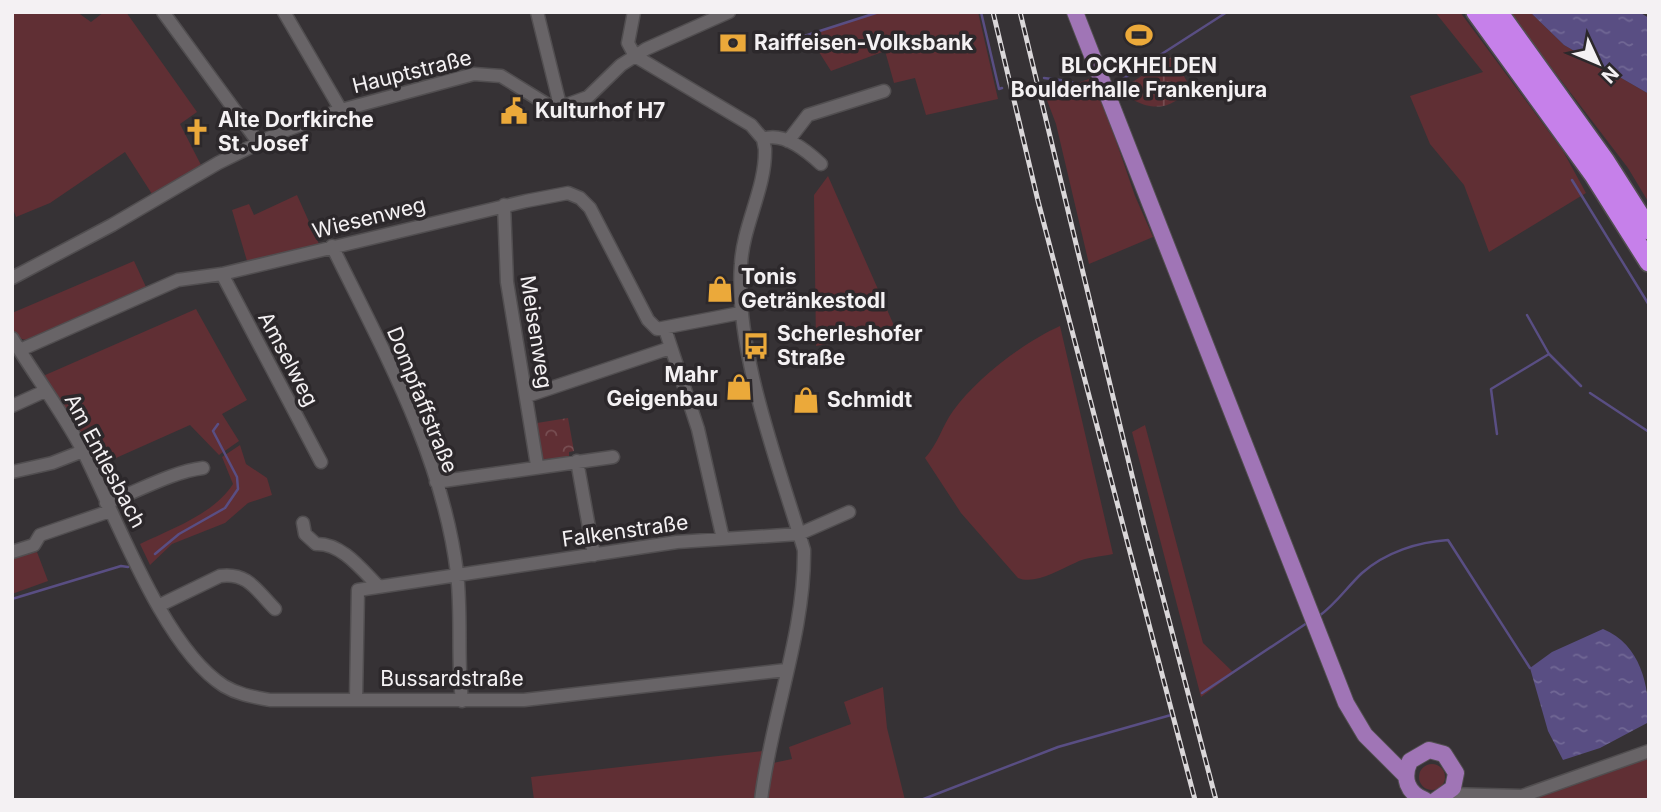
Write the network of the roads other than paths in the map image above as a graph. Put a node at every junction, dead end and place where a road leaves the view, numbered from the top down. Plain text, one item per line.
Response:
1 (163, 12) edge
2 (284, 12) edge
3 (537, 12) edge
4 (634, 12) edge
5 (729, 12) edge
6 (1074, 12) edge
7 (1476, 12) edge
8 (1498, 12) edge
9 (635, 55) junction
10 (884, 91) dead end
11 (560, 105) junction
12 (341, 110) junction
13 (763, 139) junction
14 (788, 141) junction
15 (257, 142) junction
16 (821, 164) dead end
17 (504, 205) junction
18 (1649, 230) edge
19 (332, 246) junction
20 (1649, 262) edge
21 (222, 274) junction
22 (12, 278) edge
23 (740, 313) junction
24 (665, 329) junction
25 (12, 338) edge
26 (670, 348) junction
27 (20, 350) junction
28 (45, 391) junction
29 (527, 396) junction
30 (12, 406) edge
31 (83, 451) junction
32 (613, 457) dead end
33 (577, 461) junction
34 (321, 462) dead end
35 (537, 465) junction
36 (203, 468) dead end
37 (12, 472) edge
38 (436, 482) junction
39 (108, 507) junction
40 (849, 512) dead end
41 (303, 523) dead end
42 (799, 534) junction
43 (723, 538) junction
44 (329, 544) junction
45 (12, 552) edge
46 (320, 555) dead end
47 (594, 555) junction
48 (457, 573) junction
49 (379, 587) junction
50 (158, 606) junction
51 (275, 609) dead end
52 (786, 670) junction
53 (356, 698) junction
54 (462, 701) junction
55 (1376, 745) junction
56 (1649, 751) edge
57 (1415, 755) junction
58 (1456, 773) junction
59 (1409, 788) edge
60 (1478, 794) junction
61 (1442, 797) edge
62 (761, 800) edge
63 (1425, 800) edge

1 - 15 street
2 - 12 street
3 - 11 street
4 - 9 street
5 - 9 street
6 - 55 main road
7 - 20 highway
8 - 18 highway
9 - 11 street
9 - 13 street
10 - 14 street
11 - 12 street, Hauptstraße
12 - 15 street, Hauptstraße
13 - 14 street
13 - 23 street
14 - 16 street
15 - 22 street, Hauptstraße
17 - 19 street, Wiesenweg
17 - 24 street, Wiesenweg
17 - 29 street, Meisenweg
19 - 21 street, Wiesenweg
19 - 38 street, Dompfaffstraße
21 - 27 street, Wiesenweg
21 - 34 street, Amselweg
23 - 24 street
23 - 42 street
24 - 26 street
25 - 27 street, Am Entlesbach
26 - 29 street
26 - 43 street
27 - 28 street, Am Entlesbach
28 - 30 street
28 - 31 street, Am Entlesbach
29 - 35 street, Meisenweg
31 - 37 street
31 - 39 street, Am Entlesbach
32 - 33 street
33 - 35 street
33 - 47 street
35 - 38 street
36 - 39 street
38 - 48 street, Dompfaffstraße
39 - 45 street
39 - 50 street, Am Entlesbach
40 - 42 street
41 - 44 street
42 - 43 street, Falkenstraße
42 - 52 street
43 - 47 street, Falkenstraße
44 - 46 street
44 - 49 street
47 - 48 street, Falkenstraße
48 - 49 street, Falkenstraße
48 - 54 street, Dompfaffstraße
49 - 53 street
50 - 51 street
50 - 53 street, Bussardstraße
52 - 54 street, Bussardstraße
52 - 62 street
53 - 54 street, Bussardstraße
55 - 57 main road
55 - 59 main road
56 - 60 street
57 - 58 main road
57 - 59 main road
58 - 60 street
58 - 61 main road
59 - 63 main road
60 - 61 street

